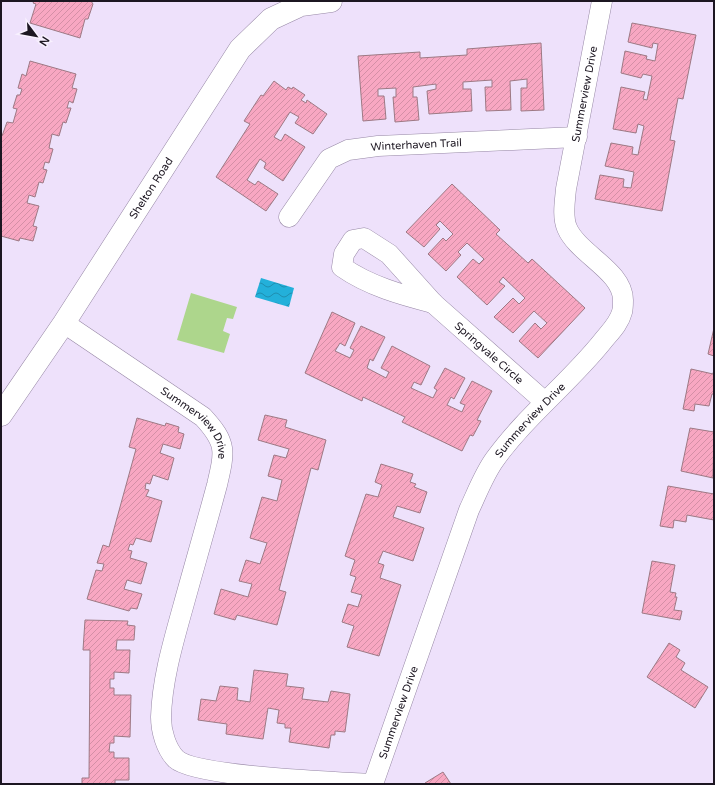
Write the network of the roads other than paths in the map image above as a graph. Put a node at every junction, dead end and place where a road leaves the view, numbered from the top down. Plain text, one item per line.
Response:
1 (331, 1) edge
2 (602, 1) edge
3 (284, 6) edge
4 (576, 137) junction
5 (289, 216) dead end
6 (433, 303) dead end
7 (64, 323) junction
8 (545, 402) junction
9 (1, 415) edge
10 (373, 784) edge

1 - 3 street, Shelton Road
2 - 4 street, Summerview Drive
3 - 7 street, Shelton Road
4 - 5 street, Winterhaven Trail
4 - 8 street, Summerview Drive
6 - 8 street, Springvale Circle
7 - 9 street, Shelton Road
7 - 10 street, Summerview Drive
8 - 10 street, Summerview Drive

